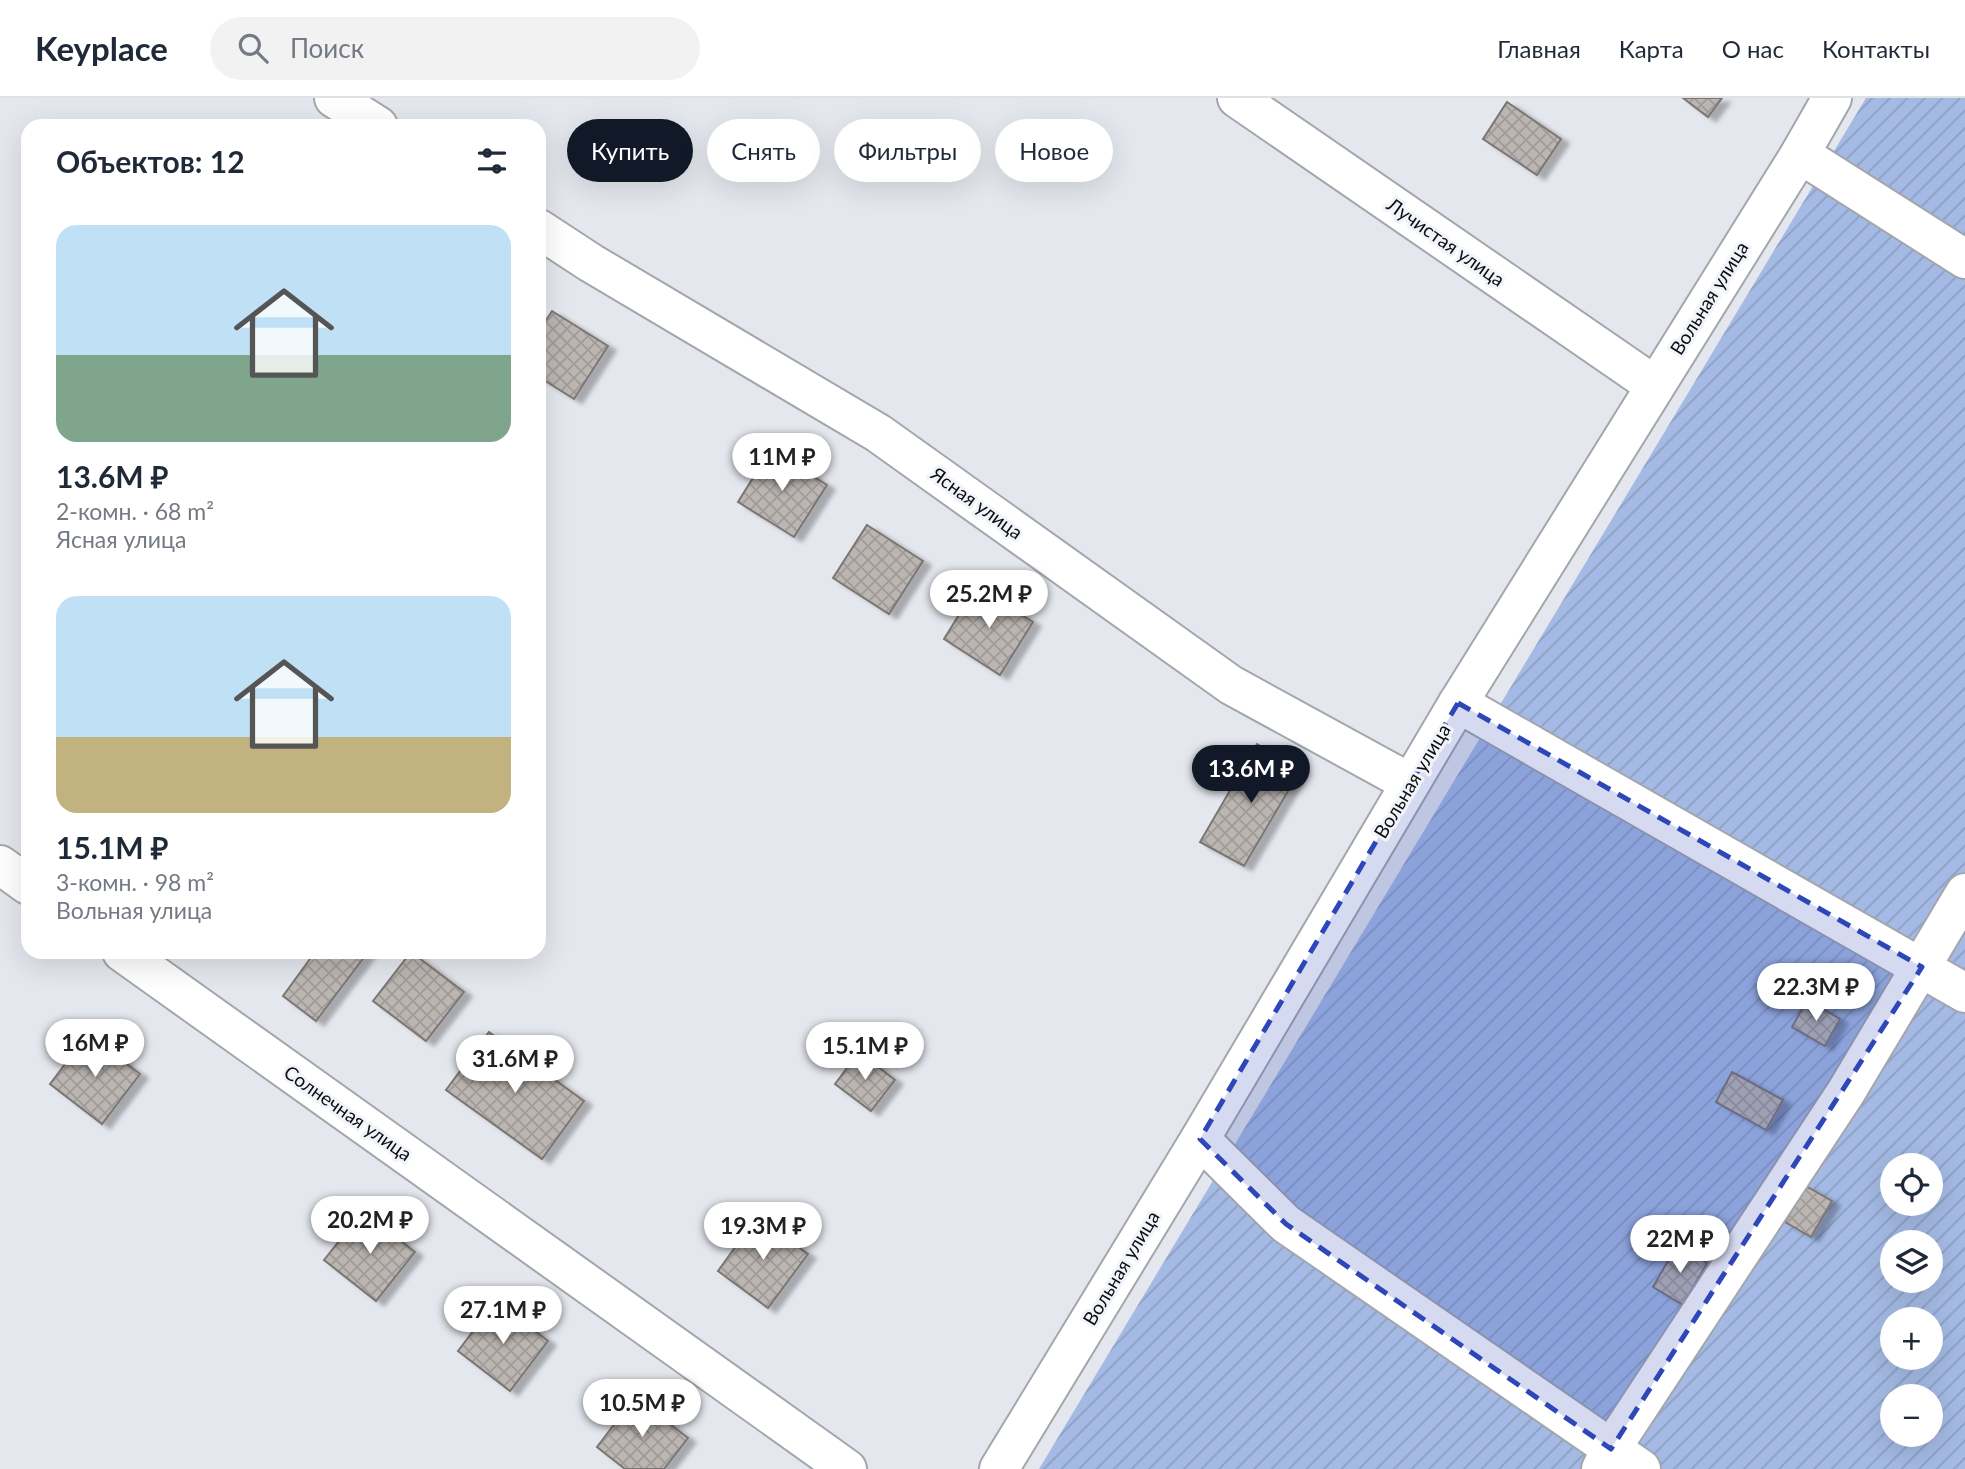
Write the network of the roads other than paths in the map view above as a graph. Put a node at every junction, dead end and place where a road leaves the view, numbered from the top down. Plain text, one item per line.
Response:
1 (334, 98) edge
2 (1237, 98) edge
3 (1832, 98) edge
4 (367, 119) edge
5 (1800, 154) junction
6 (546, 234) edge
7 (1965, 259) edge
8 (1654, 385) junction
9 (1458, 703) junction
10 (1410, 783) junction
11 (0, 865) edge
12 (21, 880) edge
13 (1965, 892) edge
14 (132, 959) edge
15 (1922, 967) junction
16 (1965, 993) edge
17 (1200, 1139) junction
18 (1618, 1462) edge
19 (847, 1469) edge
20 (999, 1469) edge

1 - 4 street
2 - 8 street, Лучистая улица
3 - 5 street, Вольная улица
5 - 7 street
5 - 8 street, Вольная улица
6 - 10 street, Ясная улица
8 - 9 street, Вольная улица
9 - 10 street, Вольная улица
9 - 15 street
10 - 17 street, Вольная улица
11 - 12 street
13 - 15 street
14 - 19 street, Солнечная улица
15 - 16 street
15 - 18 street
17 - 18 street
17 - 20 street, Вольная улица

